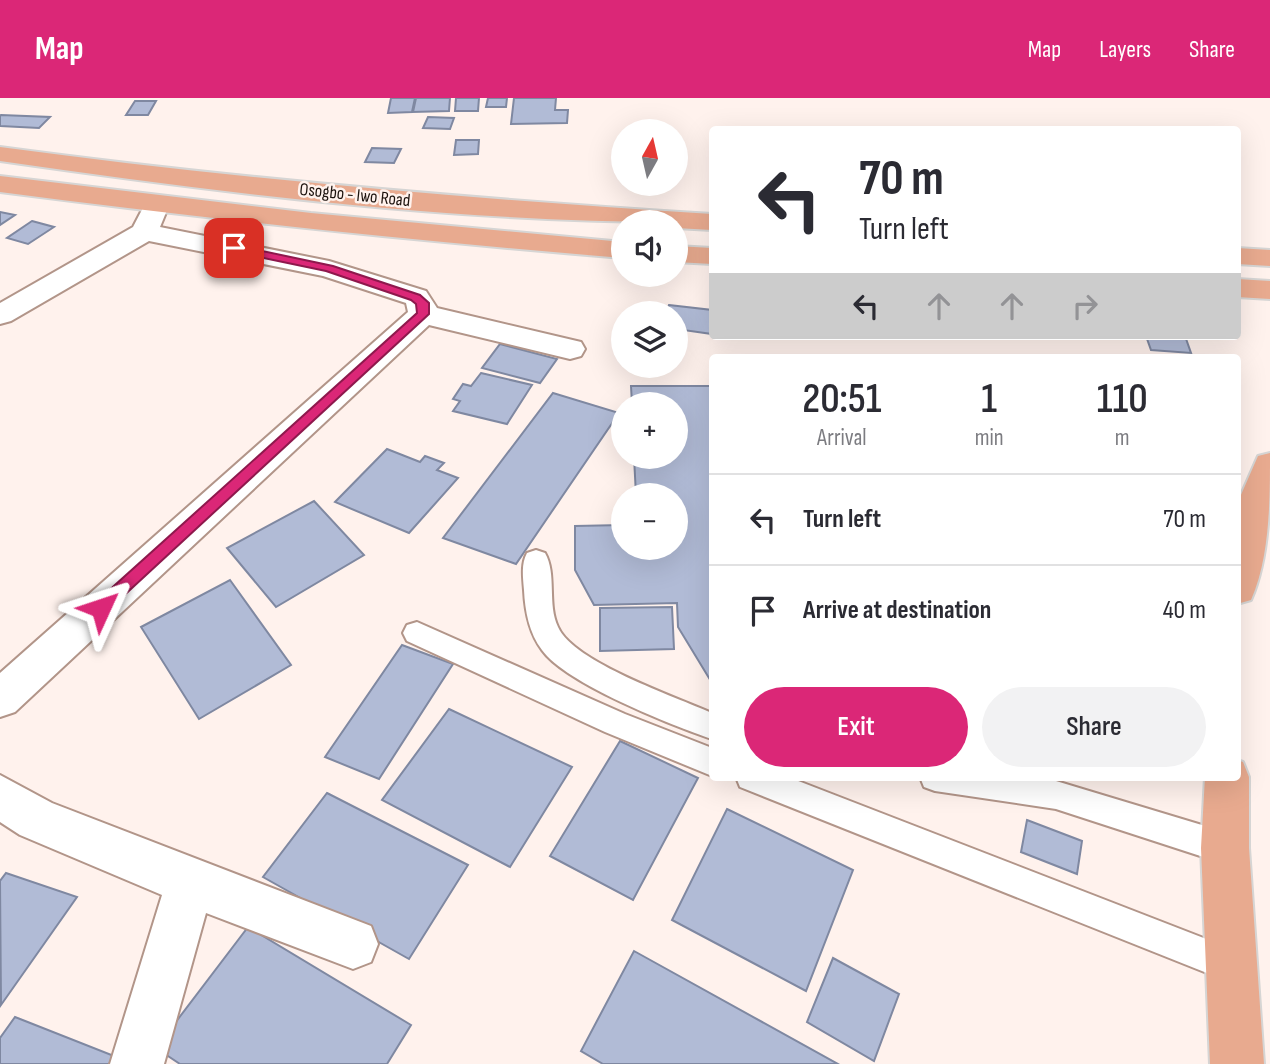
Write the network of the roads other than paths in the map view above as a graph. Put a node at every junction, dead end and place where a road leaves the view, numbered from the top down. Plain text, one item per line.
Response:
1 (0, 153) edge
2 (0, 184) edge
3 (156, 205) junction
4 (709, 222) edge
5 (145, 232) junction
6 (611, 249) edge
7 (688, 255) edge
8 (709, 256) edge
9 (1241, 256) edge
10 (1270, 258) edge
11 (1241, 288) edge
12 (1270, 290) edge
13 (423, 314) junction
14 (0, 315) edge
15 (570, 349) dead end
16 (1270, 465) edge
17 (536, 560) dead end
18 (1241, 570) edge
19 (417, 633) dead end
20 (0, 699) edge
21 (709, 725) edge
22 (709, 761) edge
23 (761, 781) edge
24 (962, 781) edge
25 (1227, 781) edge
26 (0, 796) edge
27 (1225, 848) junction
28 (190, 883) junction
29 (353, 944) dead end
30 (1232, 966) junction
31 (137, 1064) edge
32 (1237, 1064) edge

1 - 4 main road, Osogbo - Iwo Road
2 - 3 main road, Osogbo - Iwo Road
3 - 5 street
3 - 6 main road, Osogbo - Iwo Road
5 - 13 street
5 - 14 street
7 - 8 main road
9 - 10 main road
11 - 12 main road
13 - 15 street
13 - 20 street
16 - 18 main road
17 - 21 lane
19 - 22 lane
23 - 30 lane
24 - 27 lane
25 - 27 main road
26 - 28 street
27 - 30 main road
28 - 29 street
28 - 31 street
30 - 32 main road

